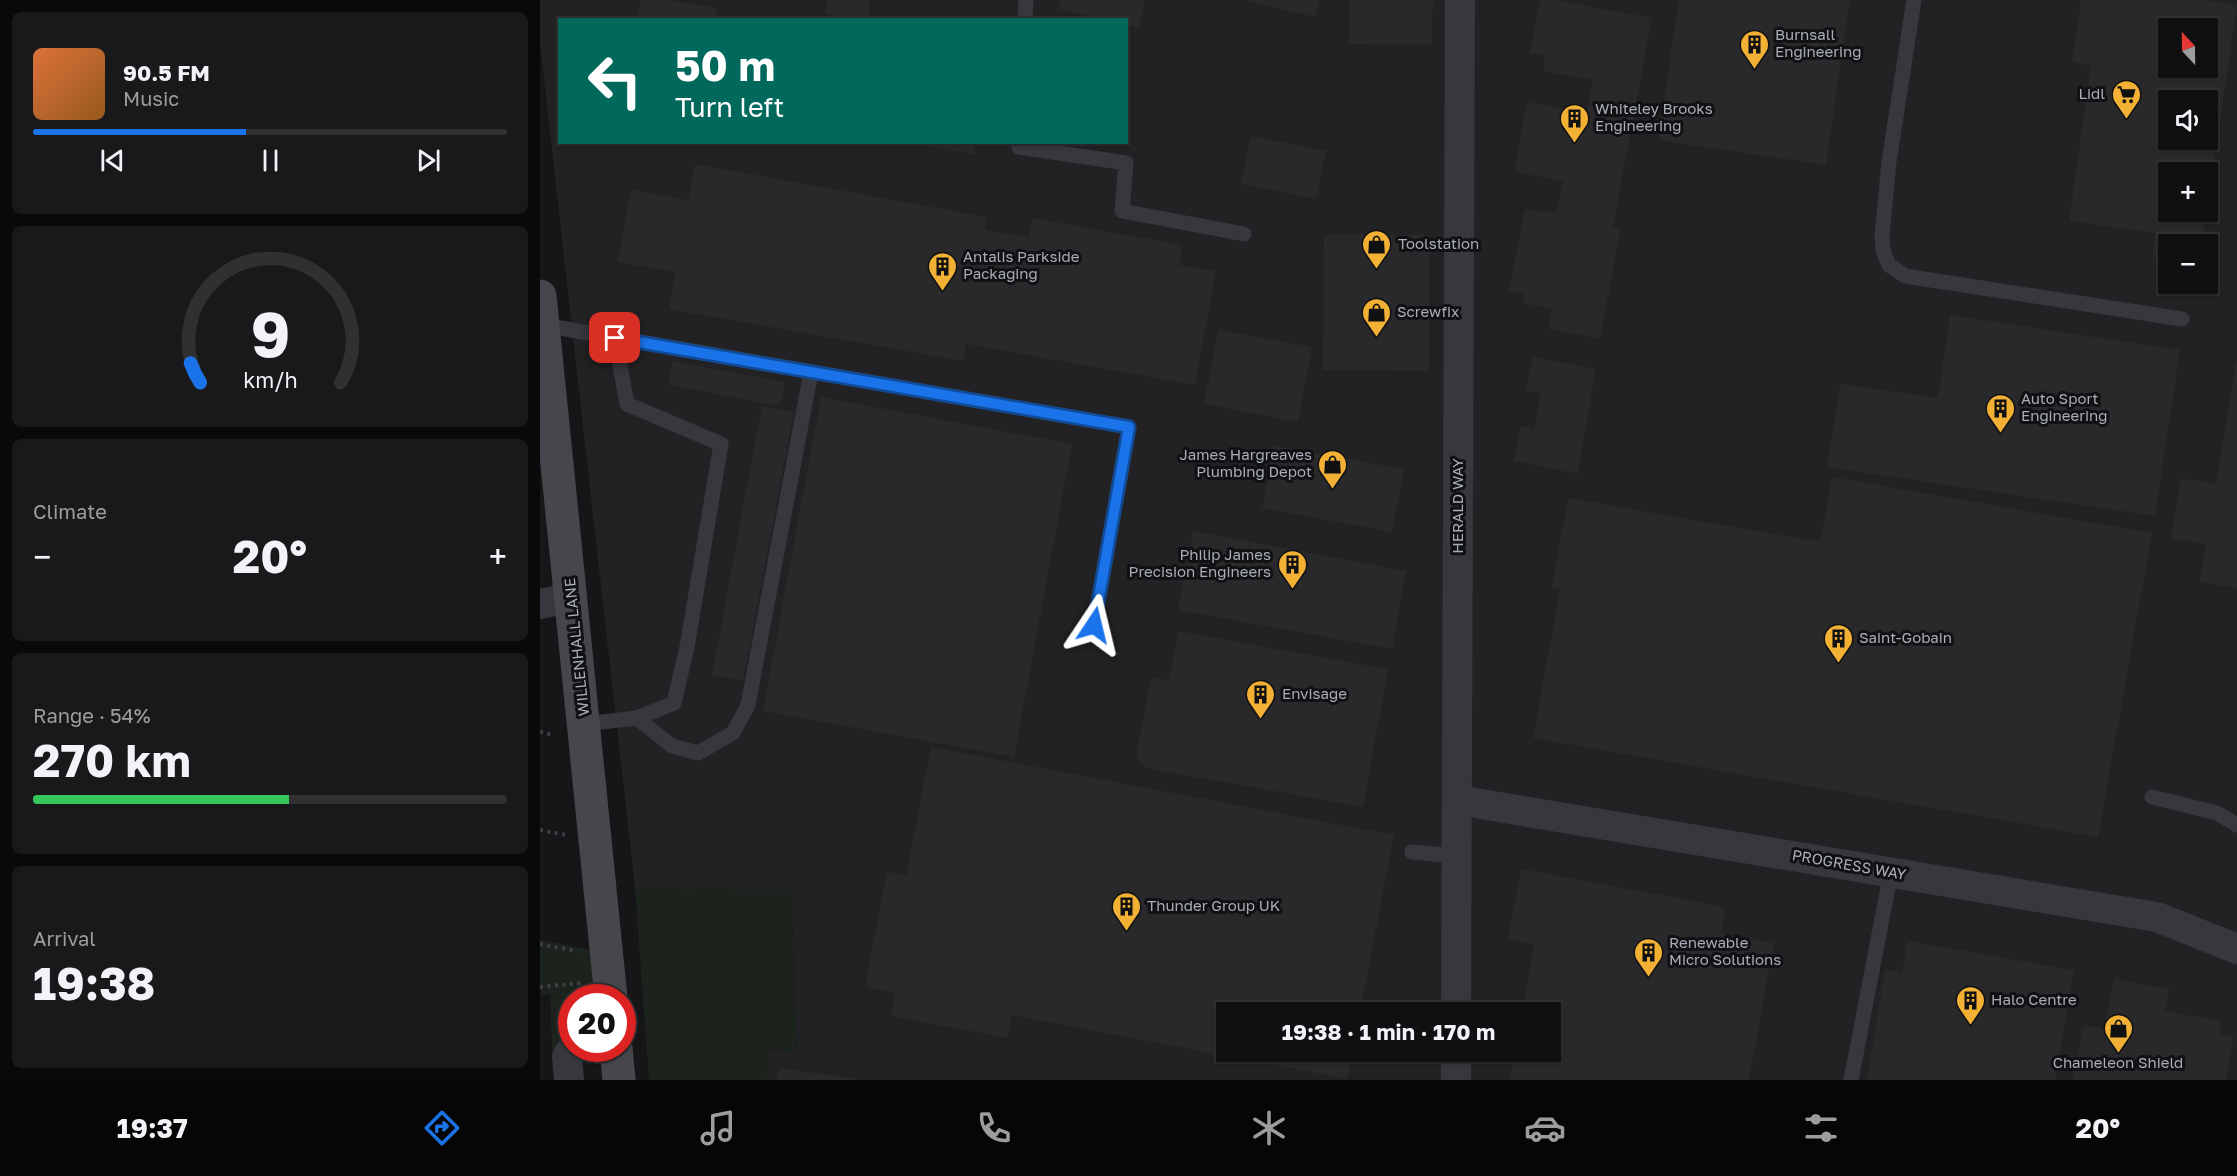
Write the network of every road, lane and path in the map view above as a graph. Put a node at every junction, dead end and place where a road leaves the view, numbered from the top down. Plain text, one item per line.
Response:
1 (1026, 0) edge
2 (1460, 0) edge
3 (1914, 0) edge
4 (1025, 18) edge
5 (1019, 144) edge
6 (1244, 234) dead end
7 (542, 311) edge
8 (2182, 319) dead end
9 (615, 338) junction
10 (811, 372) junction
11 (545, 384) edge
12 (572, 597) junction
13 (540, 604) edge
14 (1094, 625) dead end
15 (637, 718) junction
16 (584, 724) junction
17 (2152, 797) dead end
18 (1456, 800) junction
19 (2237, 825) edge
20 (1412, 852) dead end
21 (1456, 856) junction
22 (1891, 872) junction
23 (2237, 948) edge
24 (610, 984) edge
25 (540, 987) edge
26 (558, 988) edge
27 (1456, 1002) edge
28 (568, 1062) edge
29 (617, 1062) edge
30 (1456, 1062) edge
31 (569, 1080) edge
32 (619, 1080) edge
33 (1456, 1080) edge
34 (1851, 1080) edge

1 - 4 lane
2 - 18 street, HERALD WAY
3 - 8 lane
5 - 6 lane
7 - 9 lane
7 - 11 street, WILLENHALL LANE
9 - 10 lane
9 - 15 lane
10 - 14 lane
10 - 15 lane
11 - 12 street, WILLENHALL LANE
12 - 13 street
12 - 16 street, WILLENHALL LANE
15 - 16 lane
16 - 24 street, WILLENHALL LANE
17 - 19 lane
18 - 21 street, HERALD WAY
18 - 22 street, PROGRESS WAY
20 - 21 lane
21 - 27 street, HERALD WAY
22 - 23 street, PROGRESS WAY
22 - 34 lane
25 - 26 path
28 - 31 street
29 - 32 street
30 - 33 street

